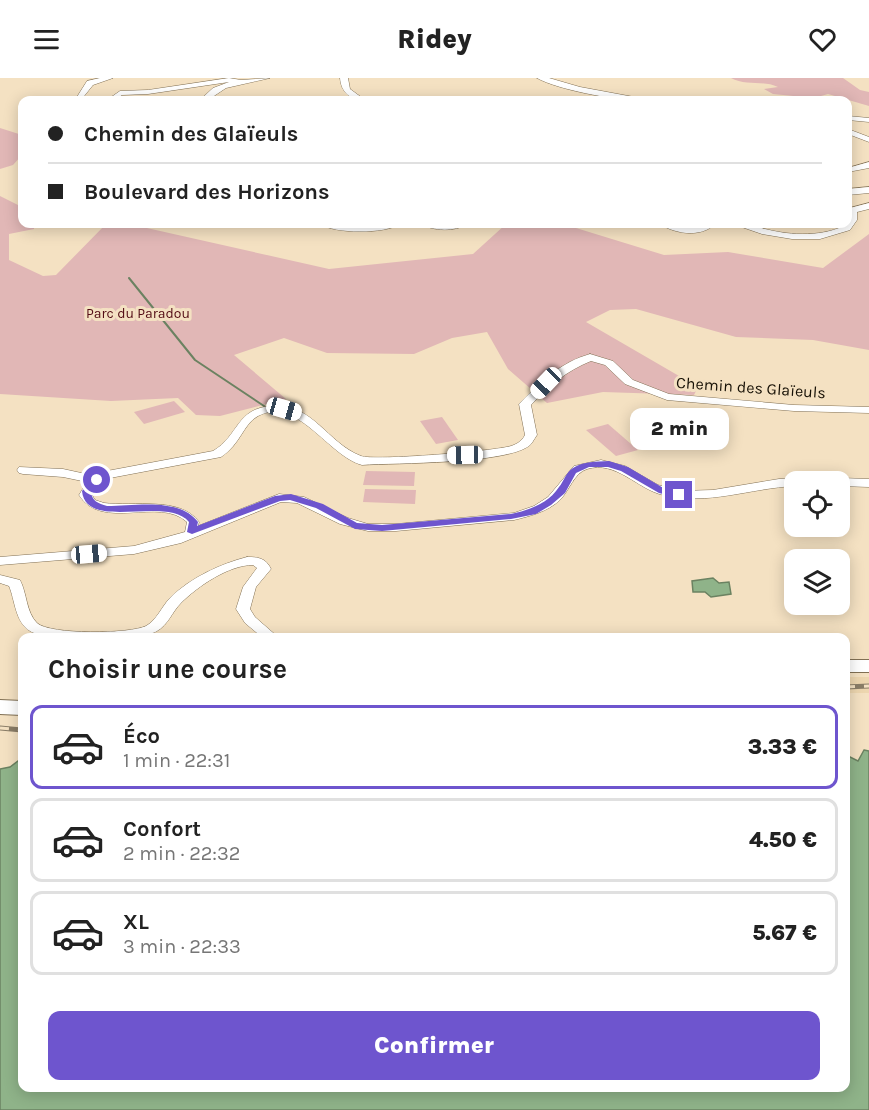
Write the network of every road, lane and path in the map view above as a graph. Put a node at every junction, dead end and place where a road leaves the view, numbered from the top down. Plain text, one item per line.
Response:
1 (109, 78) edge
2 (266, 78) edge
3 (345, 78) edge
4 (541, 78) edge
5 (244, 83) junction
6 (81, 96) edge
7 (116, 96) edge
8 (207, 96) edge
9 (354, 96) edge
10 (622, 96) edge
11 (852, 118) edge
12 (869, 120) edge
13 (852, 133) edge
14 (869, 140) edge
15 (869, 165) edge
16 (852, 169) edge
17 (869, 190) edge
18 (852, 192) edge
19 (869, 206) edge
20 (852, 220) edge
21 (360, 228) edge
22 (382, 228) edge
23 (752, 228) edge
24 (847, 228) edge
25 (869, 410) edge
26 (23, 470) dead end
27 (97, 480) junction
28 (850, 482) edge
29 (784, 483) edge
30 (869, 483) edge
31 (192, 532) junction
32 (0, 561) edge
33 (0, 579) edge
34 (48, 633) edge
35 (134, 633) edge
36 (266, 633) edge
37 (850, 664) edge
38 (869, 664) edge
39 (0, 707) edge
40 (18, 708) edge
41 (0, 714) edge
42 (18, 715) edge

1 - 6 street
2 - 5 street
3 - 9 street
4 - 10 street
5 - 7 street
5 - 8 street
11 - 12 street
13 - 14 street
15 - 16 street
17 - 18 street
19 - 20 street
21 - 22 street
23 - 24 street
25 - 27 street, Chemin des Glaïeuls
26 - 27 street, Chemin des Glaïeuls
27 - 31 street
28 - 30 street
29 - 31 street
31 - 32 street
33 - 34 street
35 - 36 street
37 - 38 main road
39 - 40 main road
41 - 42 main road

